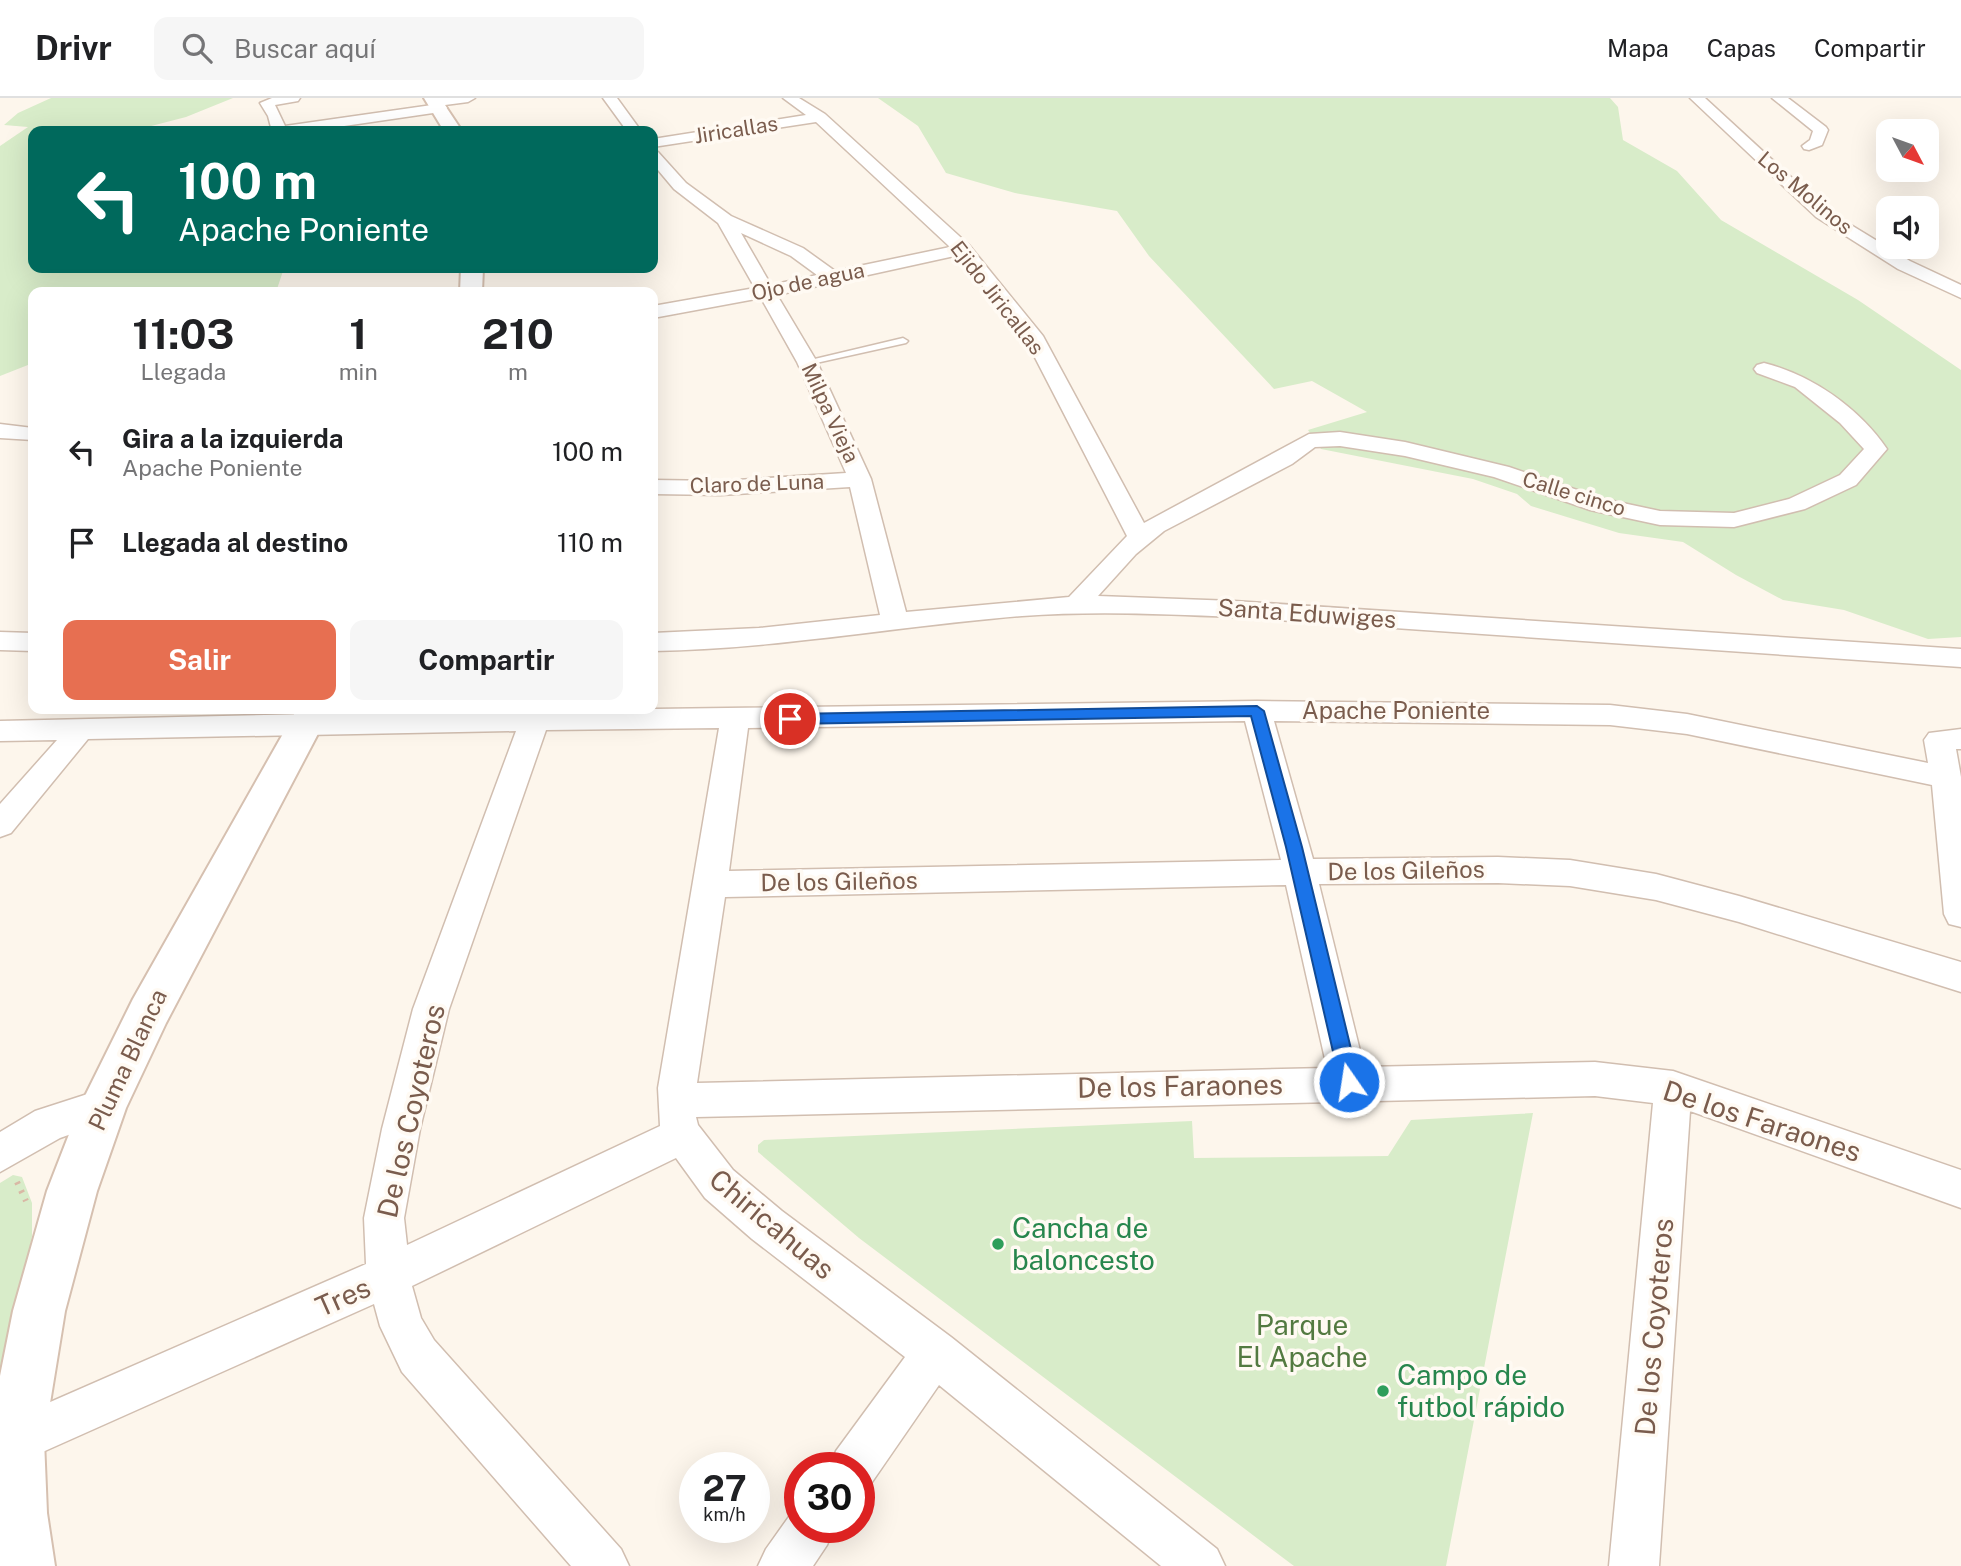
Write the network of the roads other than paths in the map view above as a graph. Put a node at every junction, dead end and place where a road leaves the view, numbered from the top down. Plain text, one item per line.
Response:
1 (293, 98) edge
2 (468, 98) edge
3 (610, 98) edge
4 (790, 98) edge
5 (1697, 98) edge
6 (1779, 98) edge
7 (436, 103) edge
8 (820, 117) junction
9 (278, 126) edge
10 (308, 126) edge
11 (450, 126) edge
12 (630, 126) edge
13 (658, 142) edge
14 (1809, 146) dead end
15 (658, 161) edge
16 (725, 220) junction
17 (963, 249) junction
18 (831, 277) junction
19 (768, 291) junction
20 (1961, 292) edge
21 (658, 311) edge
22 (903, 341) dead end
23 (807, 362) junction
24 (1764, 369) dead end
25 (0, 431) edge
26 (28, 434) edge
27 (860, 479) junction
28 (658, 487) edge
29 (1140, 537) junction
30 (1076, 605) junction
31 (895, 621) junction
32 (0, 641) edge
33 (28, 642) edge
34 (658, 642) edge
35 (1961, 658) edge
36 (1257, 711) junction
37 (310, 717) edge
38 (735, 720) junction
39 (534, 722) junction
40 (80, 729) junction
41 (0, 731) edge
42 (1961, 739) edge
43 (1946, 777) junction
44 (0, 825) edge
45 (1300, 872) junction
46 (711, 884) junction
47 (1961, 914) edge
48 (1961, 977) edge
49 (1349, 1082) junction
50 (1674, 1088) junction
51 (103, 1107) junction
52 (679, 1119) junction
53 (0, 1153) edge
54 (1961, 1189) edge
55 (388, 1276) junction
56 (935, 1353) junction
57 (5, 1449) edge
58 (864, 1452) edge
59 (799, 1543) edge
60 (25, 1566) edge
61 (604, 1566) edge
62 (783, 1566) edge
63 (1200, 1566) edge
64 (1634, 1566) edge

1 - 9 street
2 - 7 street
3 - 12 street
4 - 8 street, Ejido Jiricallas
5 - 20 street, Los Molinos
6 - 14 street
7 - 10 street
7 - 11 street
8 - 13 street, Jiricallas
8 - 17 street, Ejido Jiricallas
15 - 16 street, Milpa Vieja
16 - 18 street, Milpa Vieja
16 - 19 street, Milpa Vieja
17 - 18 street, Ojo de agua
17 - 29 street, Ejido Jiricallas
18 - 19 street, Ojo de agua
19 - 21 street, Ojo de agua
19 - 23 street, Milpa Vieja
22 - 23 lane
23 - 27 street, Milpa Vieja
24 - 29 street, Calle cinco
25 - 26 street
27 - 28 street, Claro de Luna
27 - 31 street, Milpa Vieja
29 - 30 street
30 - 31 street, Santa Eduwiges
30 - 35 street, Santa Eduwiges
31 - 34 street, Santa Eduwiges
32 - 33 street
36 - 38 street, Apache Poniente
36 - 43 street, Apache Poniente
36 - 45 street
37 - 39 street, Apache Poniente
37 - 40 street, Apache Poniente
37 - 51 street, Pluma Blanca
38 - 39 street, Apache Poniente
38 - 46 street
39 - 55 street, De los Coyoteros
40 - 41 street, Apache Poniente
40 - 44 street
42 - 43 street
43 - 47 street
45 - 46 street, De los Gileños
45 - 48 street, De los Gileños
45 - 49 street
46 - 52 street
49 - 50 street, De los Faraones
49 - 52 street, De los Faraones
50 - 54 street, De los Faraones
50 - 64 street, De los Coyoteros
51 - 53 street
51 - 57 street, Pluma Blanca
52 - 55 street, Tres
52 - 56 street, Chiricahuas
55 - 57 street, Tres
55 - 61 street, De los Coyoteros
56 - 58 street
56 - 63 street, Chiricahuas
57 - 60 street, Pluma Blanca
59 - 62 street

